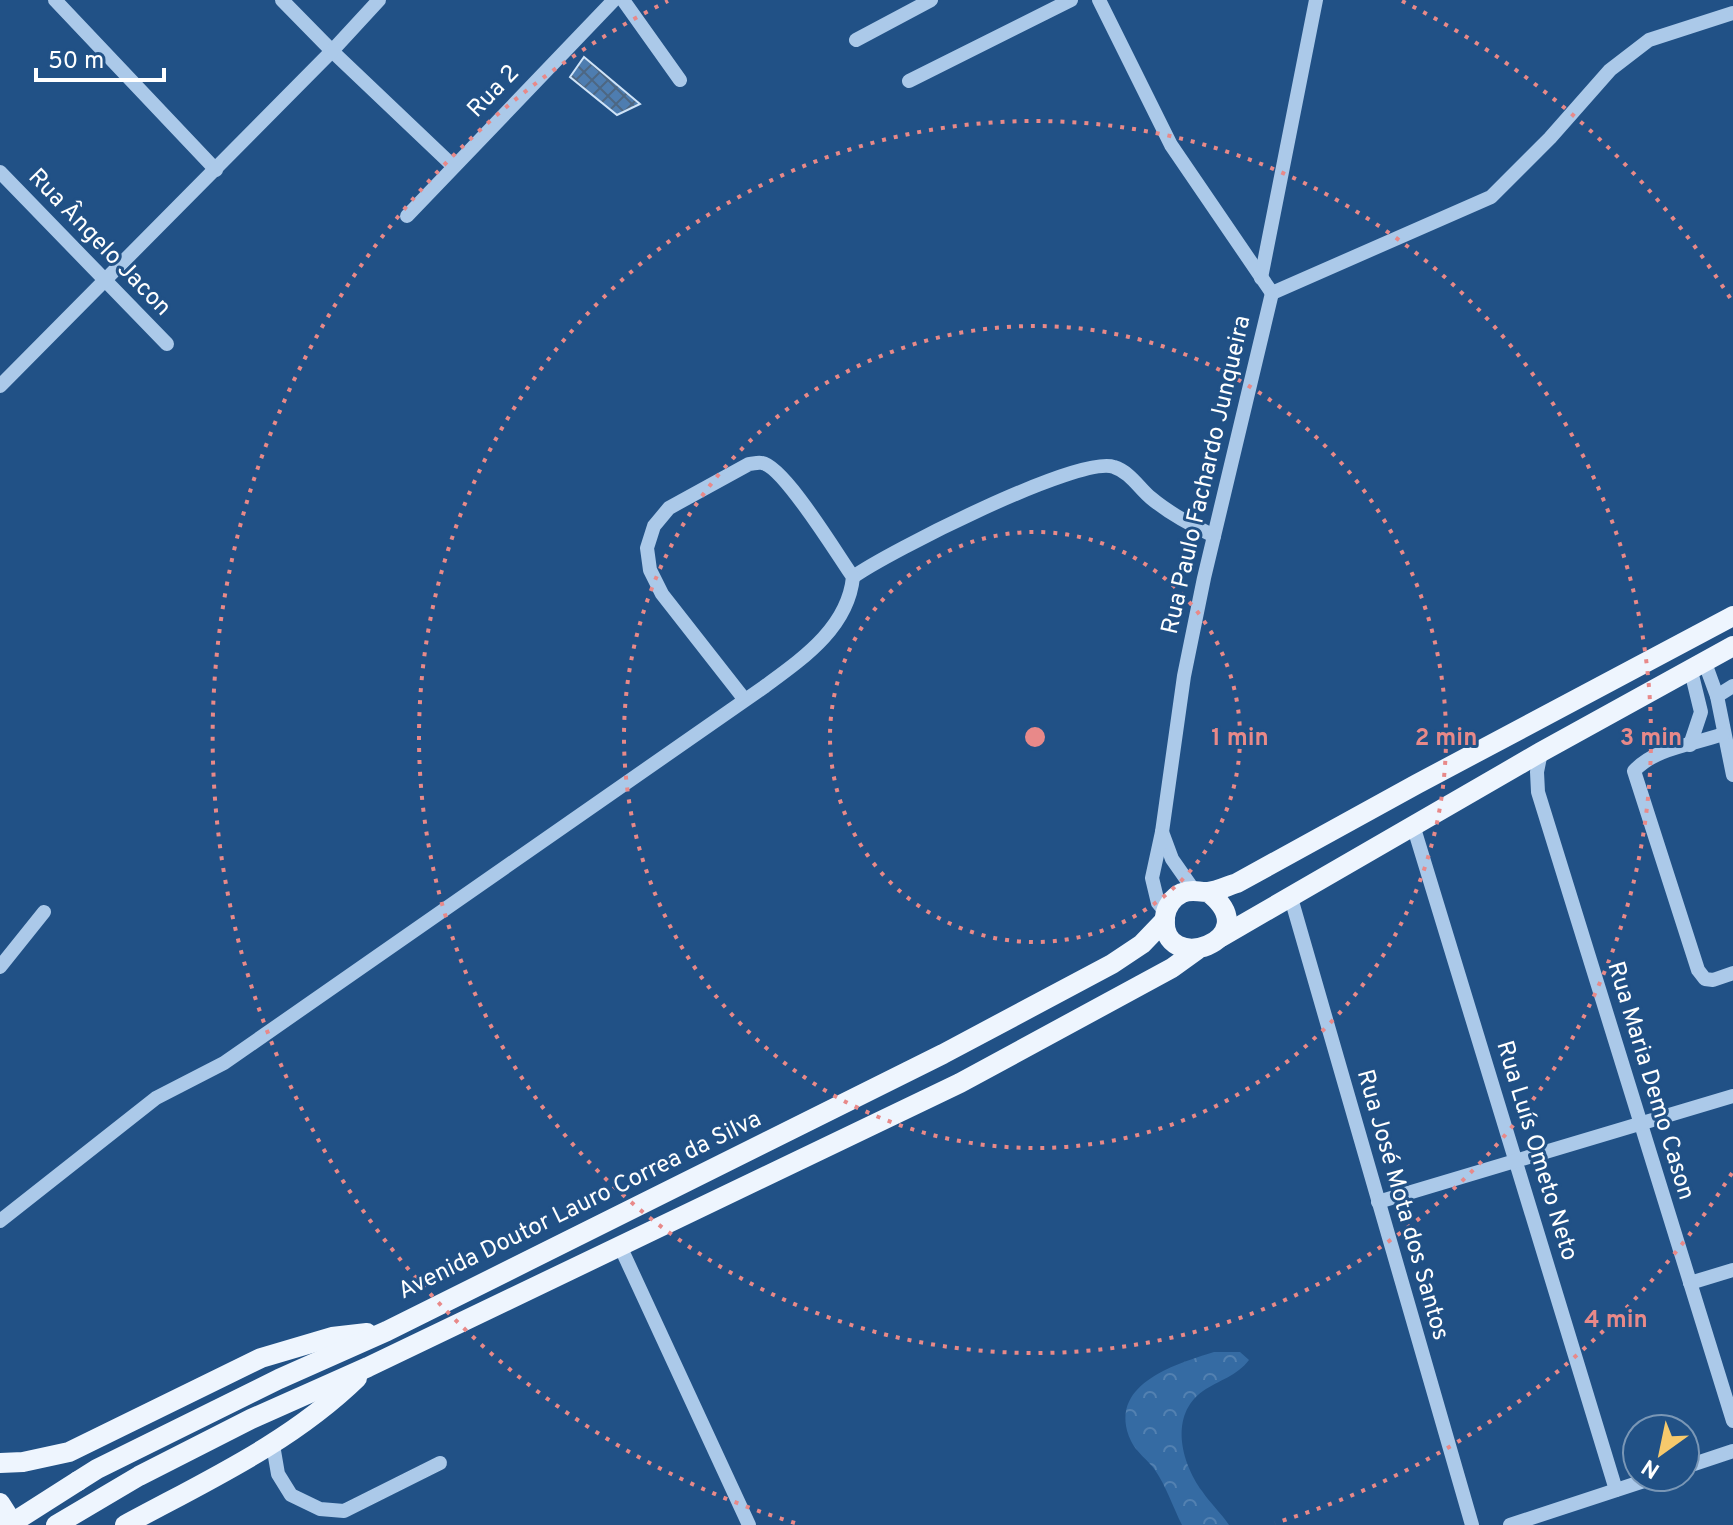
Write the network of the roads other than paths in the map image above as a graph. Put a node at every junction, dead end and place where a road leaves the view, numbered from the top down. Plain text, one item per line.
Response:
1 (55, 0) edge
2 (282, 0) edge
3 (379, 0) edge
4 (614, 0) edge
5 (623, 0) edge
6 (931, 0) edge
7 (1071, 0) edge
8 (1099, 0) edge
9 (1316, 0) edge
10 (1733, 13) edge
11 (856, 40) dead end
12 (332, 51) junction
13 (680, 80) dead end
14 (909, 81) dead end
15 (453, 166) junction
16 (216, 170) junction
17 (0, 172) edge
18 (407, 216) dead end
19 (1261, 278) junction
20 (105, 280) junction
21 (1272, 293) junction
22 (167, 344) dead end
23 (0, 386) edge
24 (1214, 536) junction
25 (853, 577) junction
26 (1733, 616) edge
27 (1733, 646) edge
28 (1698, 667) junction
29 (1733, 686) edge
30 (1717, 696) junction
31 (745, 700) junction
32 (1723, 734) junction
33 (1690, 745) junction
34 (1541, 752) junction
35 (1733, 775) edge
36 (1413, 825) junction
37 (1162, 832) junction
38 (1201, 891) junction
39 (1291, 898) junction
40 (44, 912) dead end
41 (1166, 917) junction
42 (1221, 937) junction
43 (1197, 950) junction
44 (0, 967) edge
45 (1733, 973) edge
46 (1733, 1096) edge
47 (1641, 1124) junction
48 (1516, 1161) junction
49 (1378, 1202) junction
50 (0, 1221) edge
51 (620, 1246) junction
52 (1733, 1270) edge
53 (1690, 1283) junction
54 (387, 1331) junction
55 (368, 1367) junction
56 (1733, 1421) edge
57 (273, 1445) junction
58 (1733, 1451) edge
59 (1701, 1462) edge
60 (0, 1463) edge
61 (440, 1463) dead end
62 (1621, 1488) edge
63 (1616, 1490) junction
64 (0, 1503) edge
65 (11, 1525) edge
66 (56, 1525) edge
67 (125, 1525) edge
68 (749, 1525) edge
69 (1472, 1525) edge
70 (1510, 1525) edge

1 - 16 street
2 - 12 street
3 - 12 street
4 - 15 street, Rua 2
5 - 13 street
6 - 11 street
7 - 14 street
8 - 19 street
9 - 19 street
10 - 21 street, Rua Paulo Fachardo Junqueira
12 - 15 street
12 - 16 street
15 - 18 street, Rua 2
16 - 20 street
17 - 20 street, Rua Ângelo Jacon
19 - 21 street
20 - 22 street, Rua Ângelo Jacon
20 - 23 street
21 - 24 street, Rua Paulo Fachardo Junqueira
24 - 25 street
24 - 37 street, Rua Paulo Fachardo Junqueira
25 - 31 street
25 - 31 street
26 - 38 main road
27 - 28 main road
28 - 30 street
28 - 33 street
28 - 34 main road
29 - 30 street
30 - 32 street
31 - 50 street
32 - 33 street
32 - 35 street
33 - 45 street
34 - 36 main road
34 - 47 street, Rua Maria Demo Cason
36 - 39 main road
36 - 48 street, Rua Luís Ometo Neto
37 - 38 street
37 - 41 street, Rua Paulo Fachardo Junqueira
38 - 41 main road
38 - 42 main road
39 - 42 main road
39 - 49 street, Rua José Mota dos Santos
40 - 44 street
41 - 43 main road
41 - 54 main road, Avenida Doutor Lauro Correa da Silva
42 - 43 main road
43 - 51 main road
46 - 47 street
47 - 48 street
47 - 53 street, Rua Maria Demo Cason
48 - 49 street
48 - 63 street, Rua Luís Ometo Neto
49 - 69 street, Rua José Mota dos Santos
51 - 55 main road
51 - 68 street
52 - 53 street
53 - 56 street, Rua Maria Demo Cason
54 - 60 main road
54 - 65 main road, Avenida Doutor Lauro Correa da Silva, bridge
55 - 57 main road
55 - 66 main road
57 - 61 street
57 - 67 main road
58 - 59 street
62 - 63 street
63 - 70 street
64 - 65 main road

